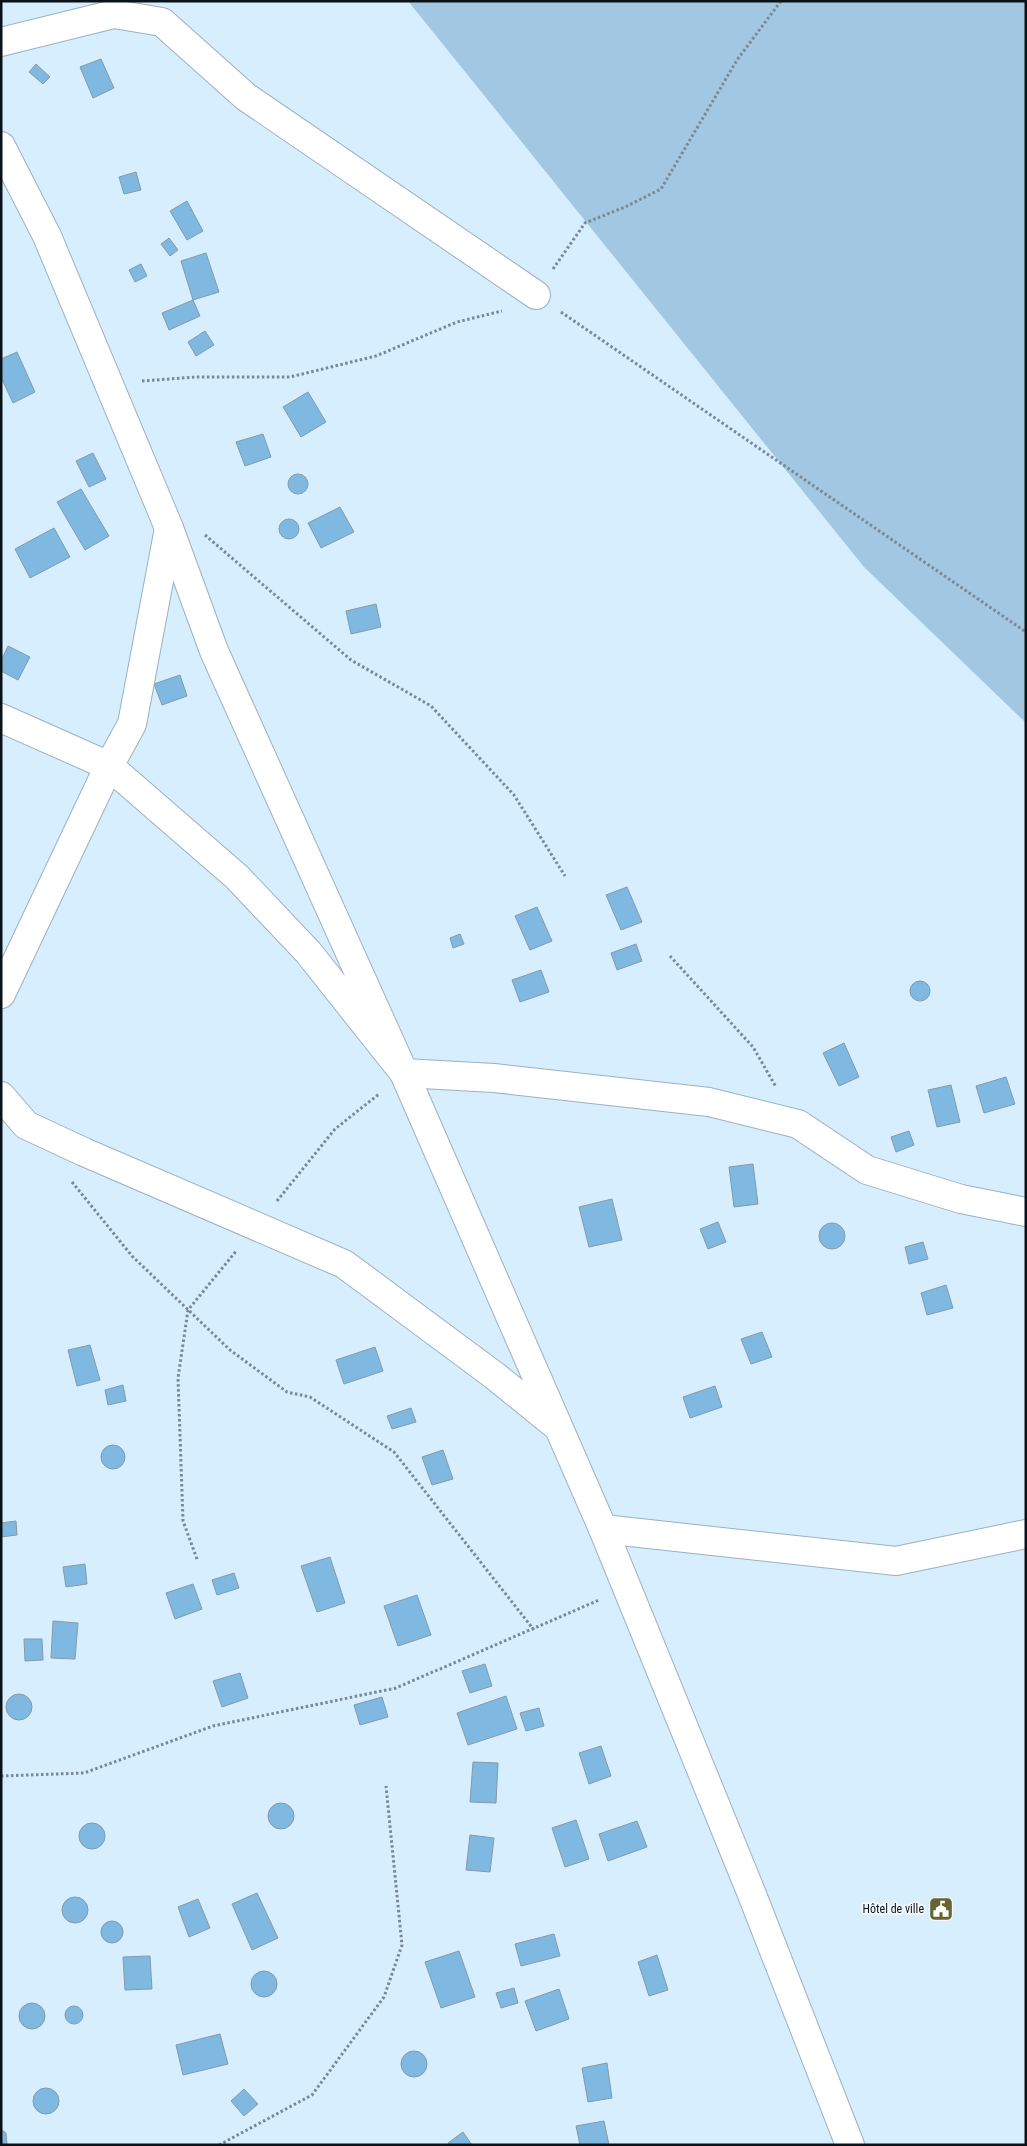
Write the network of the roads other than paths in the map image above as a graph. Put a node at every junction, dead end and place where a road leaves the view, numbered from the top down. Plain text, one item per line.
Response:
1 (1, 42) edge
2 (1, 146) edge
3 (9, 173) edge
4 (536, 295) road end
5 (169, 528) junction
6 (1, 718) edge
7 (109, 766) junction
8 (1, 994) edge
9 (404, 1073) junction
10 (1, 1096) edge
11 (1026, 1212) edge
12 (558, 1427) junction
13 (603, 1529) junction
14 (1026, 1534) edge
15 (850, 2145) edge

1 - 4 street
2 - 3 street
3 - 5 street
5 - 7 street
5 - 9 street
6 - 7 street
7 - 8 street
7 - 9 street
9 - 11 street
9 - 12 street
10 - 12 street
12 - 13 street
13 - 14 street
13 - 15 street

